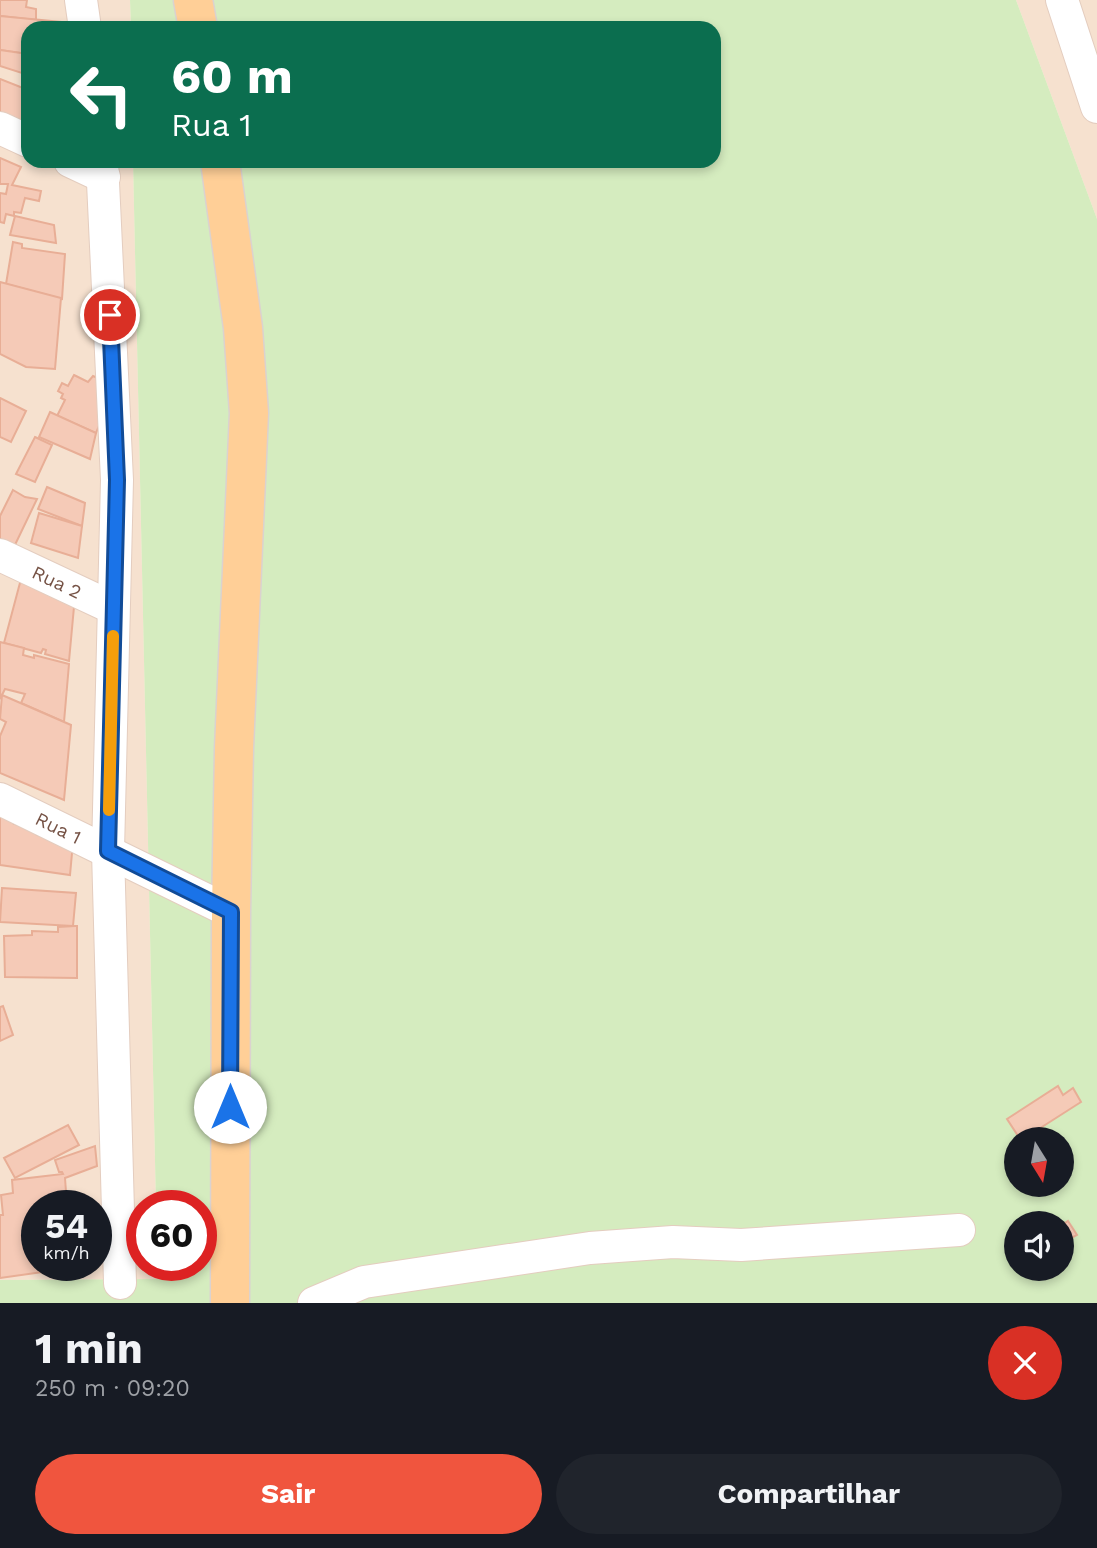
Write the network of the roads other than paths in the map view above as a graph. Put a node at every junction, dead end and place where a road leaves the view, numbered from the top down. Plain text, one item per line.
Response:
1 (81, 0) edge
2 (193, 0) edge
3 (1062, 0) edge
4 (84, 21) edge
5 (197, 21) edge
6 (1097, 107) edge
7 (0, 128) edge
8 (21, 138) edge
9 (221, 168) edge
10 (103, 169) edge
11 (0, 555) edge
12 (113, 608) junction
13 (0, 799) edge
14 (108, 851) junction
15 (231, 912) junction
16 (959, 1230) dead end
17 (120, 1283) dead end
18 (230, 1303) edge
19 (314, 1303) edge

1 - 4 street
2 - 5 main road
3 - 6 street
7 - 8 street
9 - 15 main road
10 - 12 street
11 - 12 street, Rua 2
12 - 14 street
13 - 14 street, Rua 1
14 - 15 street, Rua 1
14 - 17 street
15 - 18 main road
16 - 19 street

